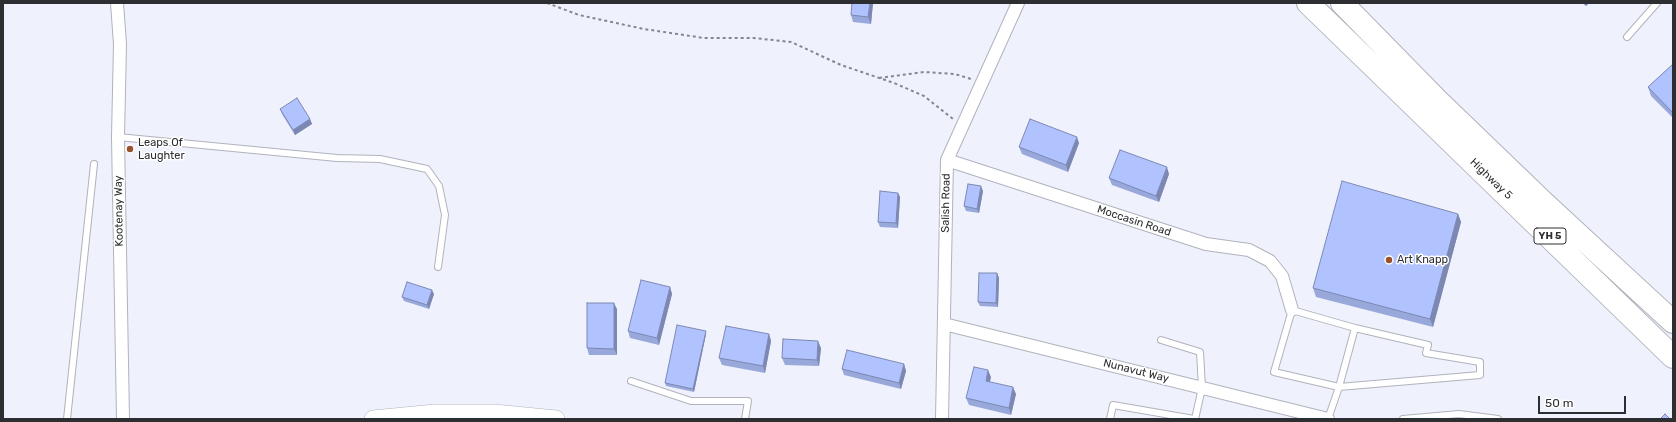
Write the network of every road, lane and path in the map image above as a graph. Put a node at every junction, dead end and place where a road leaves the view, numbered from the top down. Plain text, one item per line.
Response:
1 (117, 3) edge
2 (547, 3) edge
3 (1018, 3) edge
4 (1308, 3) edge
5 (1342, 3) edge
6 (1657, 3) edge
7 (1626, 37) dead end
8 (878, 78) junction
9 (982, 82) junction
10 (962, 127) junction
11 (118, 137) junction
12 (947, 160) junction
13 (94, 164) dead end
14 (438, 267) dead end
15 (1292, 310) junction
16 (1673, 322) edge
17 (944, 324) junction
18 (1355, 328) junction
19 (1161, 340) dead end
20 (1673, 357) edge
21 (631, 381) dead end
22 (1339, 387) junction
23 (1202, 388) junction
24 (67, 419) edge
25 (123, 419) edge
26 (373, 419) edge
27 (556, 419) edge
28 (745, 419) edge
29 (942, 419) edge
30 (1110, 419) edge
31 (1195, 419) edge
32 (1328, 419) edge
33 (1333, 419) edge
34 (1403, 419) edge
35 (1498, 419) edge

1 - 11 street, Kootenay Way
2 - 8 path
3 - 9 street, Salish Road
4 - 20 highway, Highway 5 / YH 5
5 - 16 highway, Highway 5 / YH 5
6 - 7 lane
8 - 9 path
8 - 10 path
9 - 10 street, Salish Road
10 - 12 street, Salish Road
11 - 14 lane
11 - 25 street, Kootenay Way
12 - 15 street, Moccasin Road
12 - 17 street, Salish Road
13 - 24 lane
15 - 18 lane
15 - 22 lane
17 - 23 street, Nunavut Way
17 - 29 street, Salish Road
18 - 22 lane
18 - 22 lane
19 - 23 lane
21 - 28 lane
22 - 32 lane
23 - 31 lane
23 - 32 street, Nunavut Way
26 - 27 main road
30 - 31 lane
32 - 33 lane
34 - 35 lane

